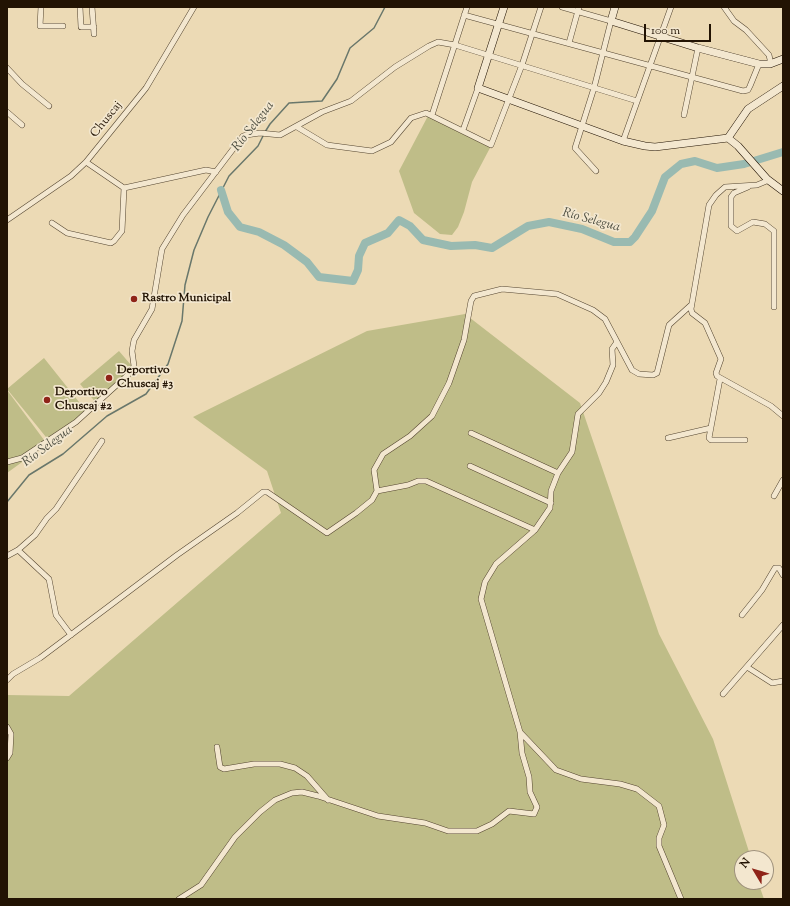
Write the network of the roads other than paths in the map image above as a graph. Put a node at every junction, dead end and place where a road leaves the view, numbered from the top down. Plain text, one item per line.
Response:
1 (41, 7) edge
2 (80, 7) edge
3 (92, 7) edge
4 (194, 7) edge
5 (467, 7) edge
6 (504, 7) edge
7 (541, 7) edge
8 (562, 7) edge
9 (615, 7) edge
10 (671, 7) edge
11 (724, 7) edge
12 (578, 9) edge
13 (464, 15) junction
14 (611, 21) junction
15 (499, 24) junction
16 (63, 26) dead end
17 (94, 27) junction
18 (94, 34) dead end
19 (533, 34) junction
20 (661, 36) junction
21 (568, 43) junction
22 (454, 45) junction
23 (698, 48) junction
24 (603, 53) junction
25 (488, 56) junction
26 (783, 59) edge
27 (759, 64) junction
28 (771, 64) junction
29 (522, 65) junction
30 (650, 66) junction
31 (7, 68) edge
32 (692, 78) junction
33 (783, 86) edge
34 (478, 88) junction
35 (594, 88) junction
36 (510, 99) junction
37 (637, 101) junction
38 (49, 106) dead end
39 (7, 112) edge
40 (684, 115) dead end
41 (432, 116) junction
42 (22, 125) dead end
43 (582, 125) junction
44 (297, 127) junction
45 (463, 130) junction
46 (728, 138) junction
47 (623, 141) junction
48 (86, 162) junction
49 (596, 171) dead end
50 (216, 172) junction
51 (767, 178) junction
52 (757, 185) junction
53 (124, 188) junction
54 (783, 191) edge
55 (7, 220) edge
56 (52, 223) dead end
57 (691, 305) junction
58 (774, 307) dead end
59 (617, 342) junction
60 (720, 379) junction
61 (783, 416) edge
62 (711, 428) junction
63 (471, 433) dead end
64 (668, 438) dead end
65 (745, 440) dead end
66 (102, 441) dead end
67 (7, 462) edge
68 (470, 466) dead end
69 (558, 473) junction
70 (783, 480) edge
71 (377, 491) junction
72 (774, 496) dead end
73 (550, 503) junction
74 (535, 530) junction
75 (18, 550) junction
76 (7, 556) edge
77 (783, 575) edge
78 (742, 615) dead end
79 (783, 625) edge
80 (71, 635) junction
81 (747, 667) junction
82 (7, 680) edge
83 (783, 681) edge
84 (723, 694) dead end
85 (7, 727) edge
86 (520, 732) junction
87 (217, 747) dead end
88 (7, 758) edge
89 (329, 800) junction
90 (179, 899) edge
91 (681, 899) edge

1 - 16 street
2 - 17 street
3 - 17 street
4 - 48 street, Chuscaj
5 - 13 street
6 - 15 main road
7 - 19 street
8 - 12 street
9 - 14 main road
10 - 20 street
11 - 28 street
12 - 14 street
12 - 21 street
13 - 15 street
13 - 22 street
14 - 20 main road
14 - 24 street
15 - 19 street
15 - 25 main road
17 - 18 street
19 - 21 street
19 - 29 street
20 - 23 main road
20 - 30 street
21 - 24 street
22 - 25 street
22 - 41 street
22 - 44 street
23 - 27 main road
23 - 32 street
24 - 30 street
24 - 35 street
25 - 29 street
25 - 34 main road
26 - 28 main road
27 - 28 main road
27 - 32 street
29 - 35 street
29 - 36 street
30 - 32 street
30 - 37 street
31 - 38 street
32 - 40 street
33 - 46 main road
34 - 36 main road
34 - 45 street
35 - 37 street
35 - 43 street
36 - 43 main road
36 - 45 street
37 - 47 street
39 - 42 street
41 - 44 street
41 - 45 street
43 - 47 main road
43 - 49 street
44 - 50 street
46 - 47 main road
46 - 51 main road
48 - 53 street
48 - 55 street, Chuscaj
50 - 53 street
50 - 67 street
51 - 52 street
51 - 54 main road
52 - 57 street
52 - 58 street
53 - 56 street
57 - 59 street
57 - 60 street
59 - 69 street
59 - 71 street
60 - 61 street
60 - 62 street
62 - 64 street
62 - 65 street
63 - 69 street
66 - 75 street
68 - 73 street
69 - 73 street
70 - 72 street
71 - 74 street
71 - 80 street
73 - 74 street
74 - 86 street
75 - 76 street
75 - 80 street
77 - 78 street
79 - 81 street
80 - 82 street
81 - 83 street
81 - 84 street
85 - 88 street
86 - 89 street
86 - 91 street
87 - 89 street
89 - 90 street

